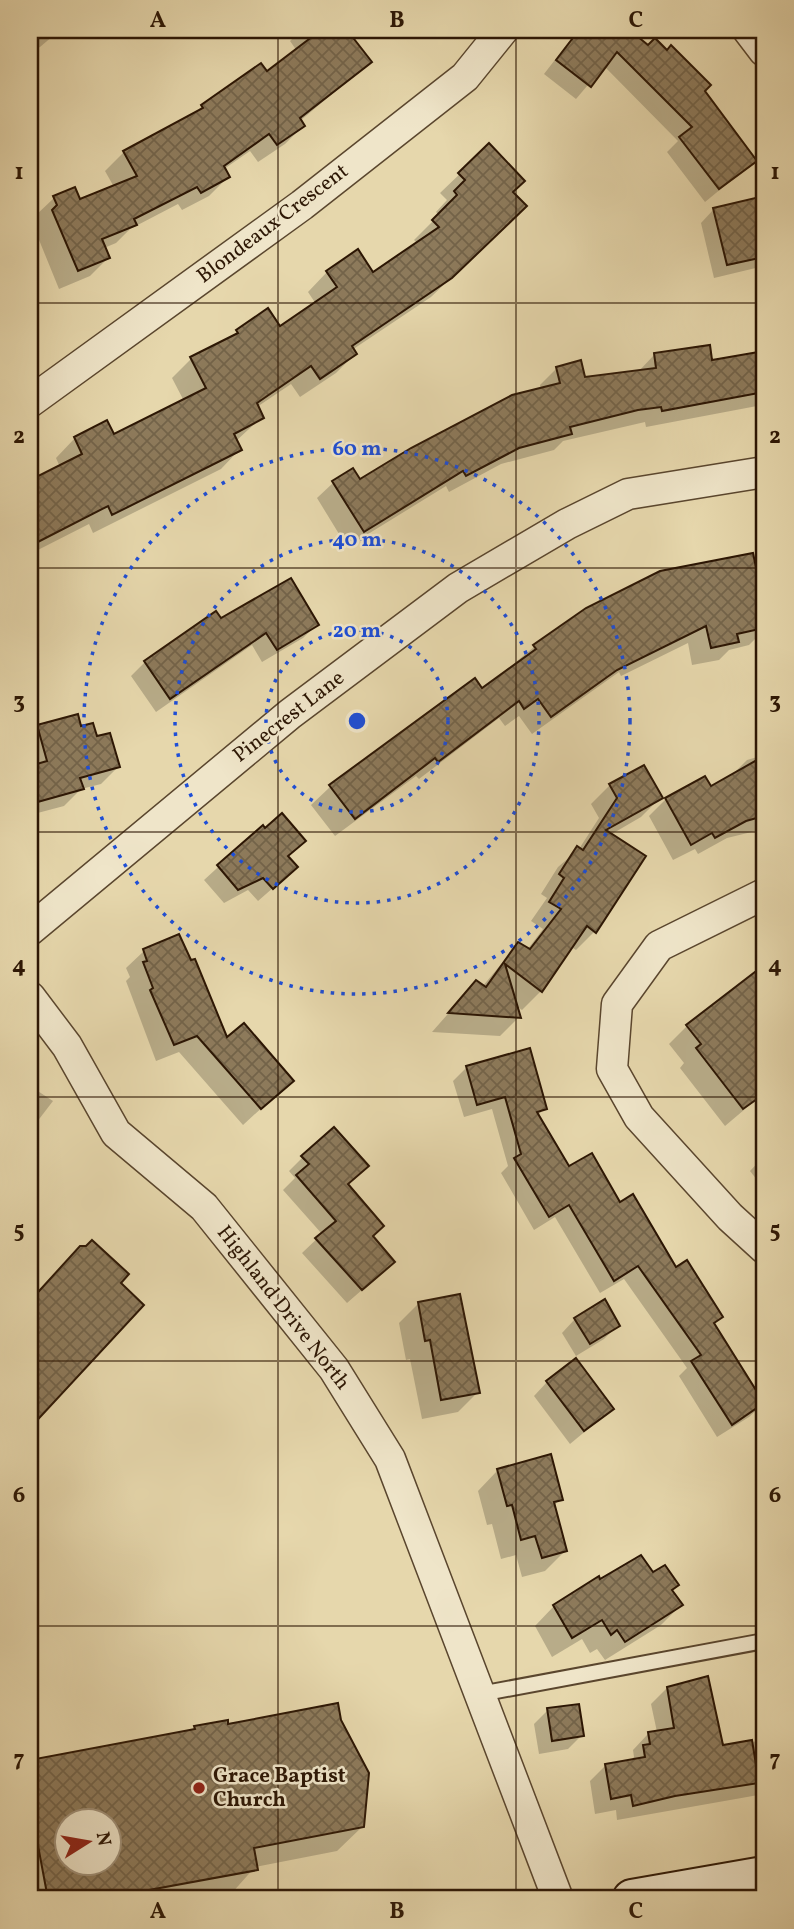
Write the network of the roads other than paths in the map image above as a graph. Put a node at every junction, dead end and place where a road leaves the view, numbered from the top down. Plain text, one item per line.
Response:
1 (503, 30) edge
2 (748, 30) edge
3 (764, 51) edge
4 (30, 402) edge
5 (764, 472) edge
6 (764, 894) edge
7 (30, 930) edge
8 (30, 997) edge
9 (764, 1248) edge
10 (764, 1641) edge
11 (480, 1694) junction
12 (764, 1876) edge
13 (558, 1899) edge
14 (632, 1899) edge

1 - 4 street, Blondeaux Crescent
2 - 3 street
5 - 7 street, Pinecrest Lane
6 - 9 street
8 - 11 street, Highland Drive North
10 - 11 lane
11 - 13 street, Highland Drive North
12 - 14 main road

